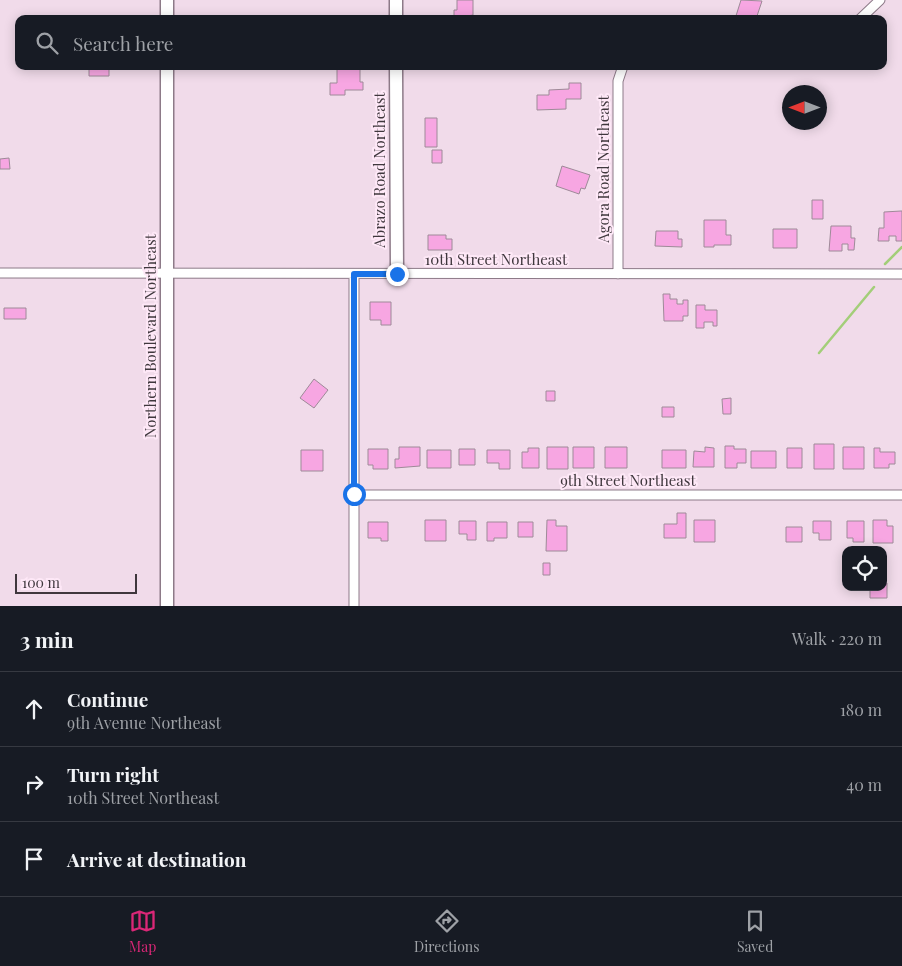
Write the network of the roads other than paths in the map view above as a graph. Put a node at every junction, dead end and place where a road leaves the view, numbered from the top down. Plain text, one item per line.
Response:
1 (167, 0) edge
2 (396, 0) edge
3 (880, 0) edge
4 (167, 15) edge
5 (396, 15) edge
6 (864, 15) edge
7 (167, 70) edge
8 (396, 70) edge
9 (622, 70) edge
10 (0, 273) edge
11 (168, 273) junction
12 (354, 274) junction
13 (397, 274) junction
14 (618, 274) junction
15 (902, 274) edge
16 (354, 494) junction
17 (902, 494) edge
18 (168, 606) edge
19 (354, 606) edge

1 - 4 main road
2 - 5 main road
3 - 6 street
7 - 11 main road, Northern Boulevard Northeast
8 - 13 main road, Abrazo Road Northeast
9 - 14 street, Agora Road Northeast
10 - 11 street, 10th Street Northeast
11 - 12 street, 10th Street Northeast
11 - 18 main road, Northern Boulevard Northeast
12 - 13 street, 10th Street Northeast
12 - 16 street
13 - 14 street, 10th Street Northeast
14 - 15 street, 10th Street Northeast
16 - 17 street, 9th Street Northeast
16 - 19 street

